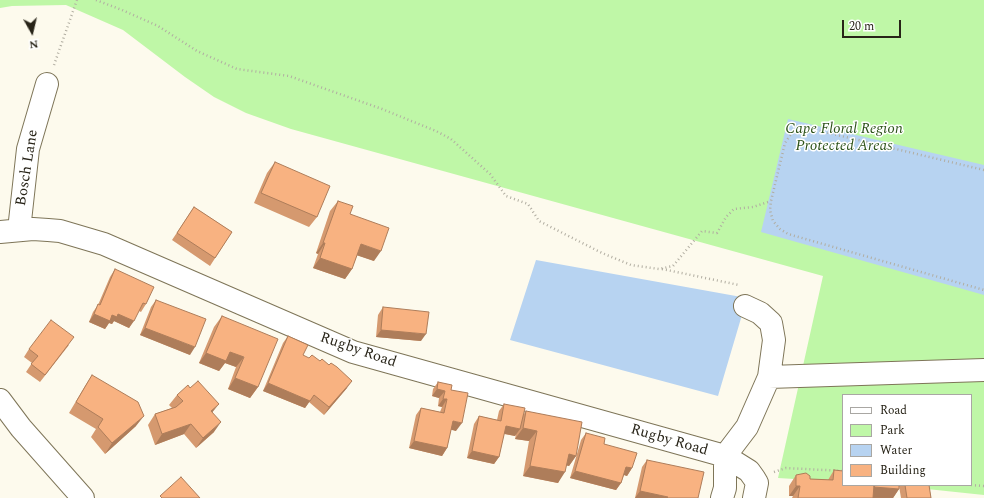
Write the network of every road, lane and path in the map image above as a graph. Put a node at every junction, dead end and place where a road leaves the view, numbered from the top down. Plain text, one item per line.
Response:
1 (77, 0) edge
2 (96, 0) edge
3 (47, 84) joint
4 (984, 170) edge
5 (771, 201) junction
6 (9, 231) edge
7 (660, 269) junction
8 (984, 290) edge
9 (745, 306) joint
10 (984, 370) edge
11 (769, 377) junction
12 (0, 400) edge
13 (725, 456) junction
14 (842, 471) edge
15 (972, 485) edge
16 (984, 486) edge
17 (754, 488) edge
18 (83, 498) edge
19 (722, 498) edge

1 - 3 path
2 - 7 path
3 - 6 street, Bosch Lane
4 - 5 path
5 - 7 path
5 - 8 path
6 - 13 street, Rugby Road
7 - 9 path
9 - 11 street
10 - 11 street
11 - 13 street
12 - 18 street
13 - 17 street, Rugby Road
13 - 19 street
14 - 17 path
15 - 16 path

